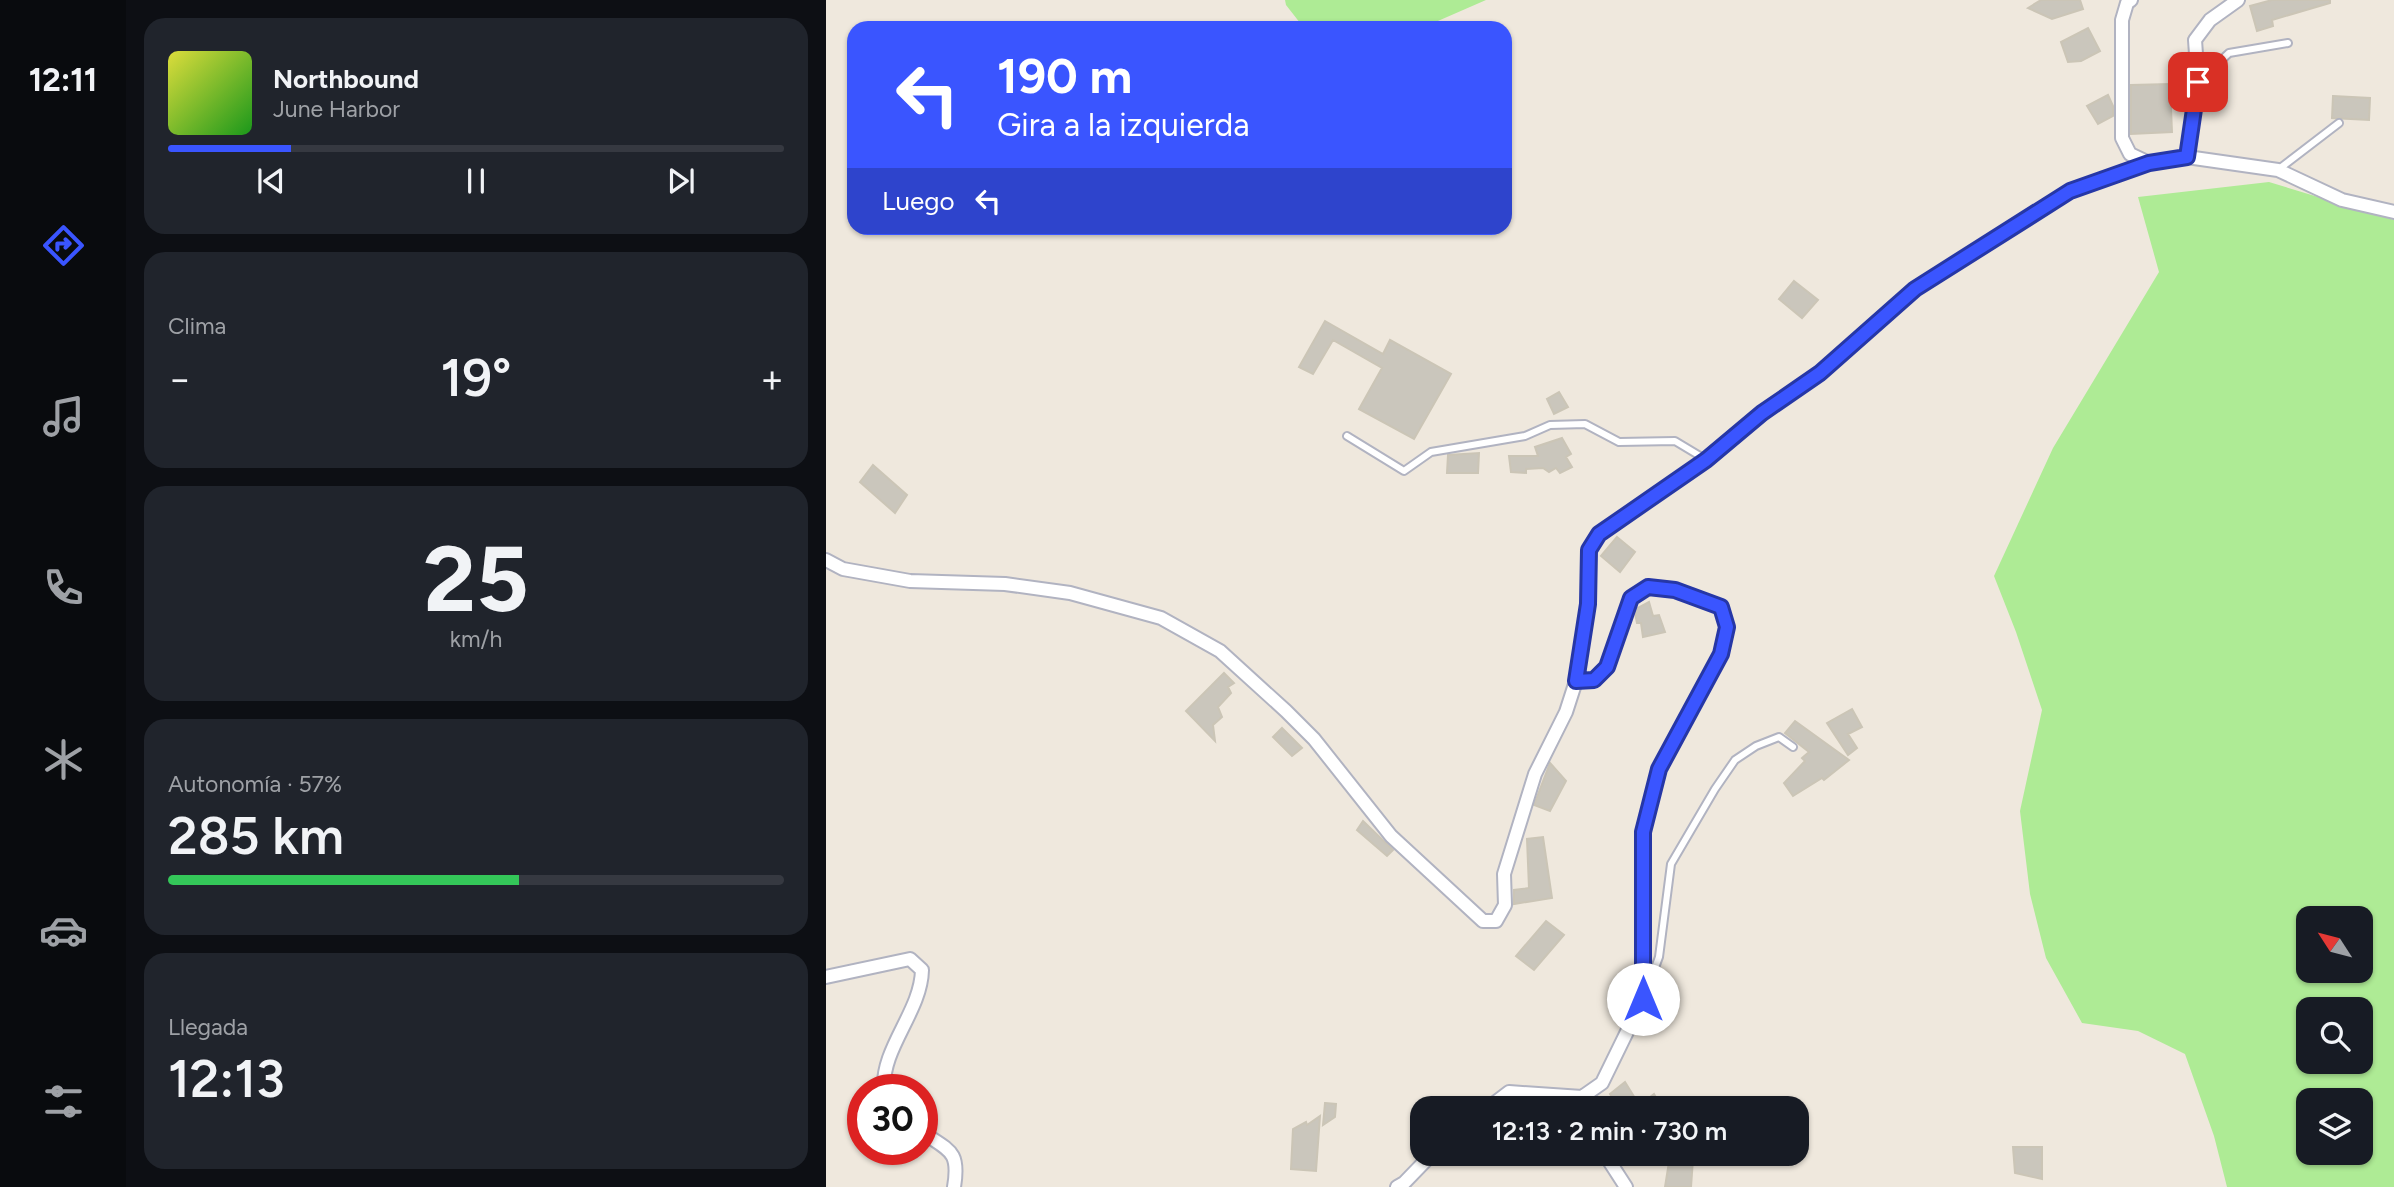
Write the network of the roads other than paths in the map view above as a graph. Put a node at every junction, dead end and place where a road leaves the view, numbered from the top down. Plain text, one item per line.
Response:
1 (2131, 0) edge
2 (2238, 0) edge
3 (2288, 43) dead end
4 (2198, 82) junction
5 (2339, 123) dead end
6 (2187, 157) junction
7 (2149, 163) junction
8 (2278, 170) junction
9 (2394, 212) edge
10 (1347, 436) dead end
11 (1706, 460) junction
12 (826, 560) edge
13 (1576, 681) junction
14 (1793, 747) dead end
15 (826, 977) edge
16 (1643, 999) junction
17 (885, 1074) edge
18 (1504, 1096) edge
19 (1539, 1096) edge
20 (1590, 1096) edge
21 (938, 1143) edge
22 (1420, 1166) edge
23 (1612, 1166) edge
24 (954, 1187) edge
25 (1397, 1187) edge
26 (1626, 1187) edge

1 - 7 street
2 - 4 street
3 - 4 lane
4 - 6 street
5 - 8 lane
6 - 7 street
6 - 8 street
7 - 11 street
8 - 9 street
10 - 11 lane
11 - 13 street
12 - 13 street
13 - 16 street
14 - 16 lane
15 - 17 street
16 - 20 street
18 - 19 street
21 - 24 street
22 - 25 street
23 - 26 street

